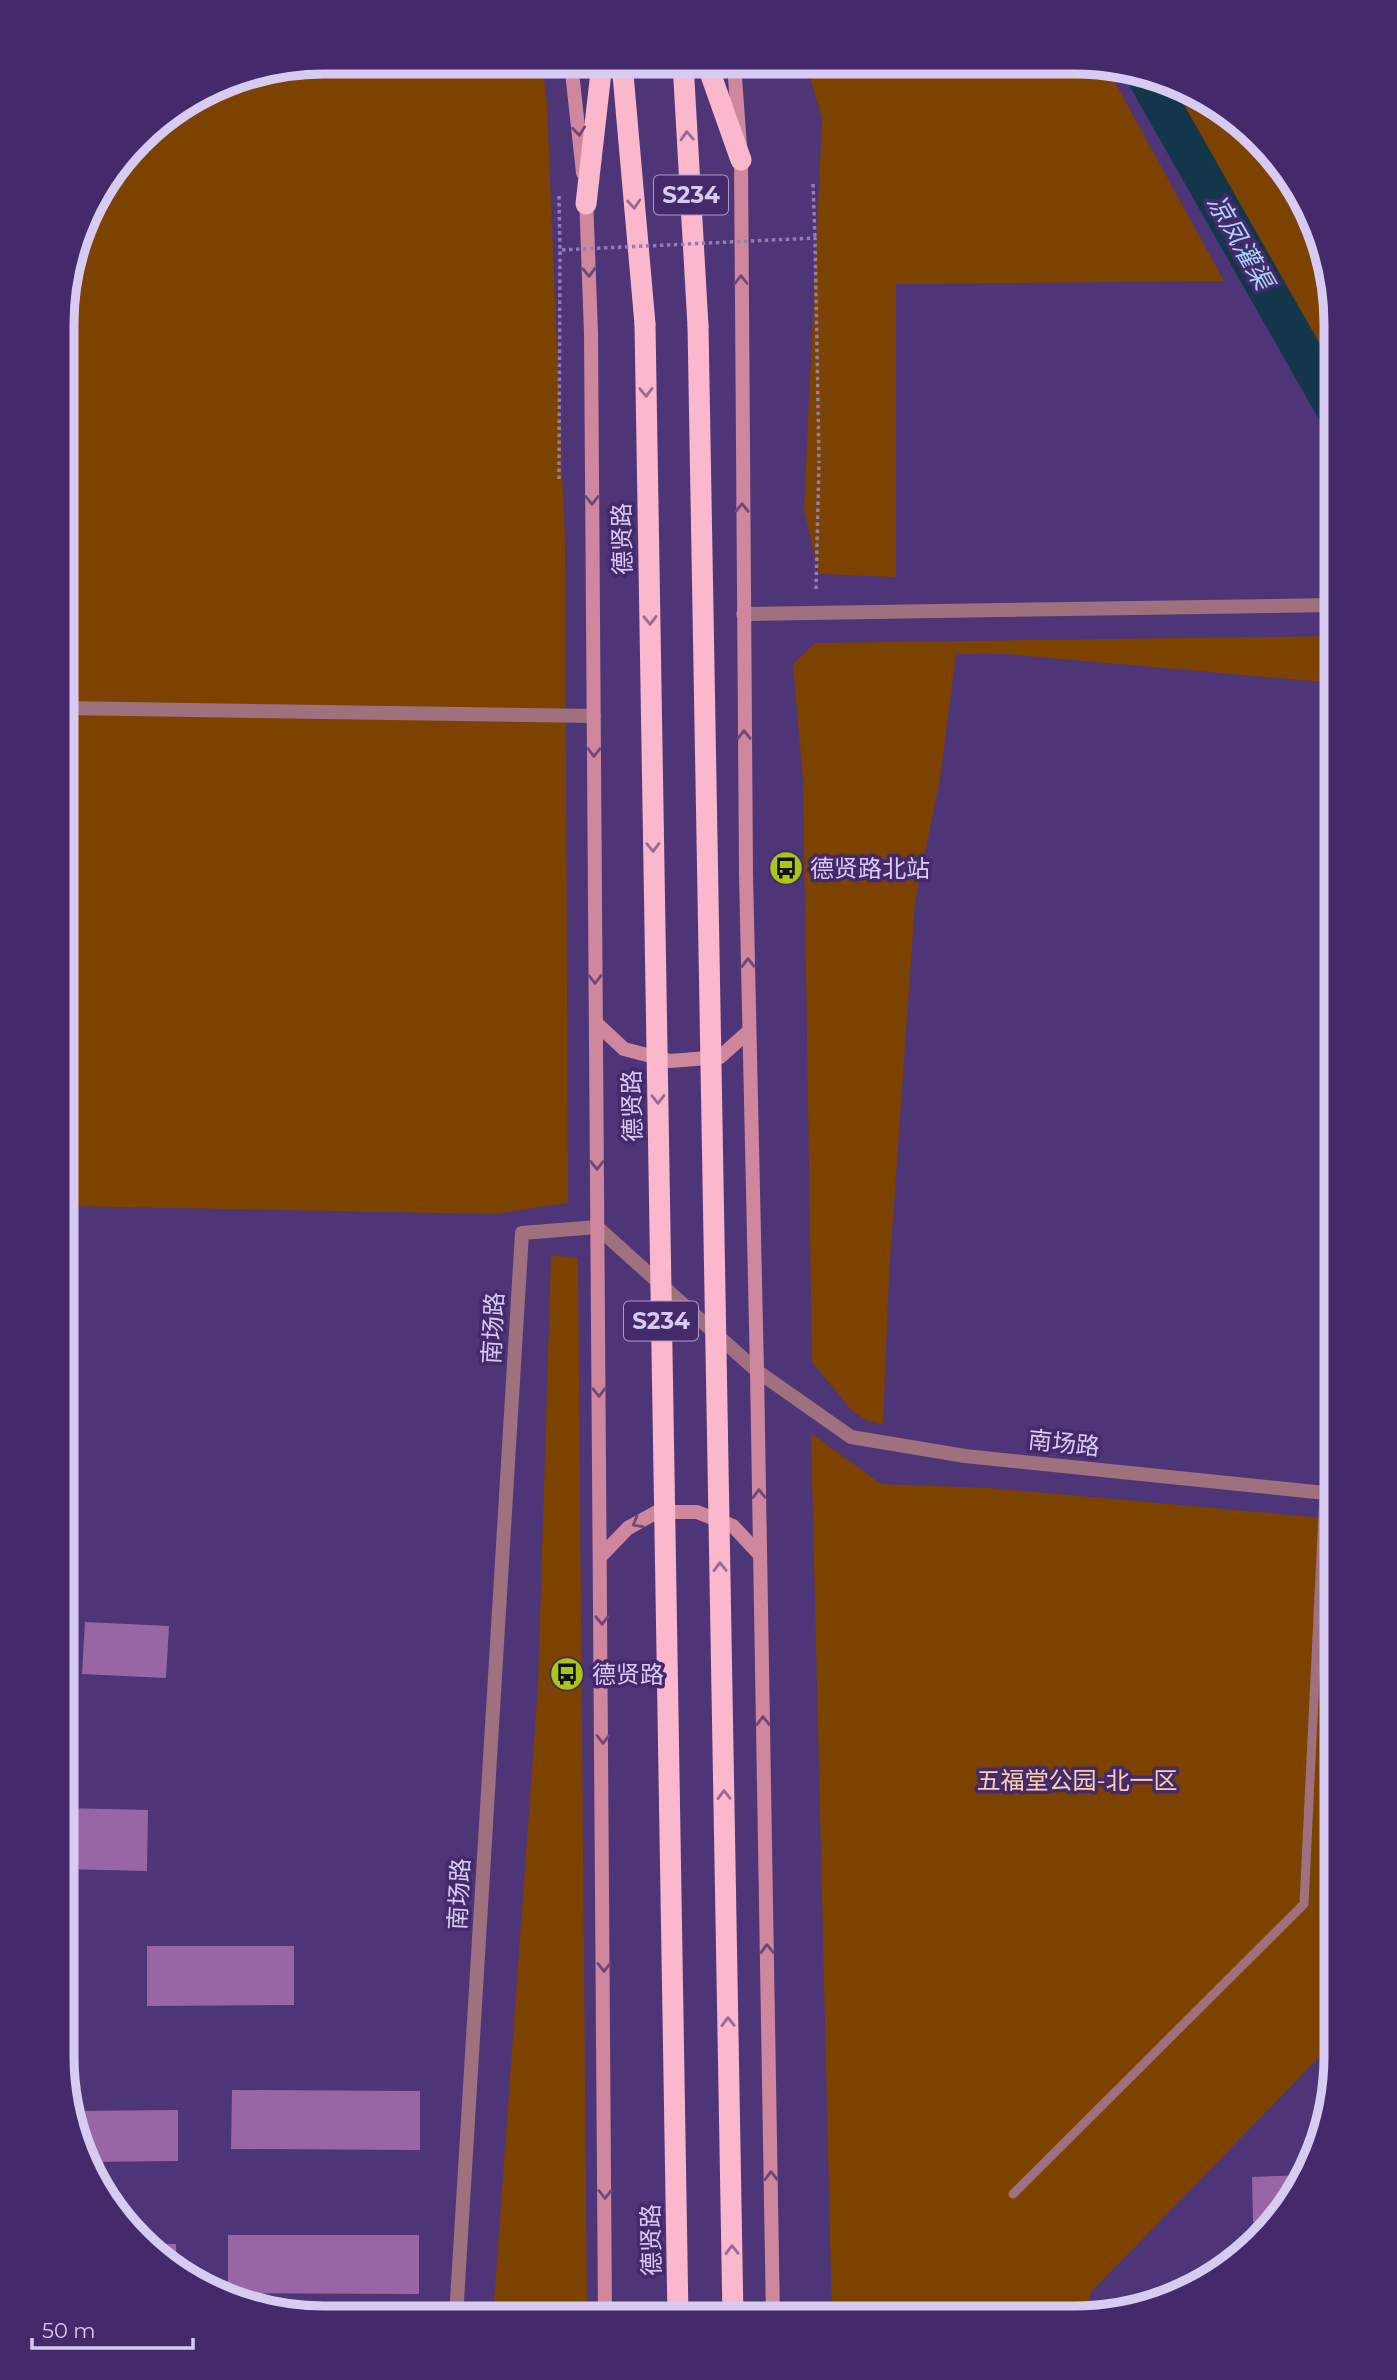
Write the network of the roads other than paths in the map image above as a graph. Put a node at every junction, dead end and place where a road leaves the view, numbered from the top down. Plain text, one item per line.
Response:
1 (573, 74) edge
2 (601, 74) edge
3 (623, 74) edge
4 (684, 74) edge
5 (711, 74) edge
6 (735, 74) edge
7 (741, 160) junction
8 (586, 204) junction
9 (1324, 605) edge
10 (743, 614) junction
11 (74, 708) edge
12 (594, 716) junction
13 (596, 1023) junction
14 (749, 1031) junction
15 (597, 1227) junction
16 (757, 1371) junction
17 (1324, 1493) edge
18 (760, 1555) junction
19 (601, 1556) junction
20 (1324, 1576) edge
21 (1013, 2193) dead end
22 (457, 2306) edge
23 (606, 2306) edge
24 (678, 2306) edge
25 (733, 2306) edge
26 (773, 2306) edge

1 -> 8 street, 德贤路
2 - 8 highway
3 -> 24 highway, 德贤路 / S234, bridge
25 -> 4 highway, S234, bridge
5 - 7 highway
6 - 7 street
10 -> 7 street
8 -> 12 street, 德贤路
9 - 10 street
14 -> 10 street
11 - 12 street
12 -> 13 street, 德贤路
13 - 14 street
13 -> 15 street, 德贤路
14 - 16 street
15 - 16 street, 南场路
15 -> 19 street, 德贤路
15 - 22 street, 南场路
16 - 17 street, 南场路
18 -> 16 street
18 -> 19 street
26 -> 18 street
19 -> 23 street, 德贤路
20 - 21 lane

